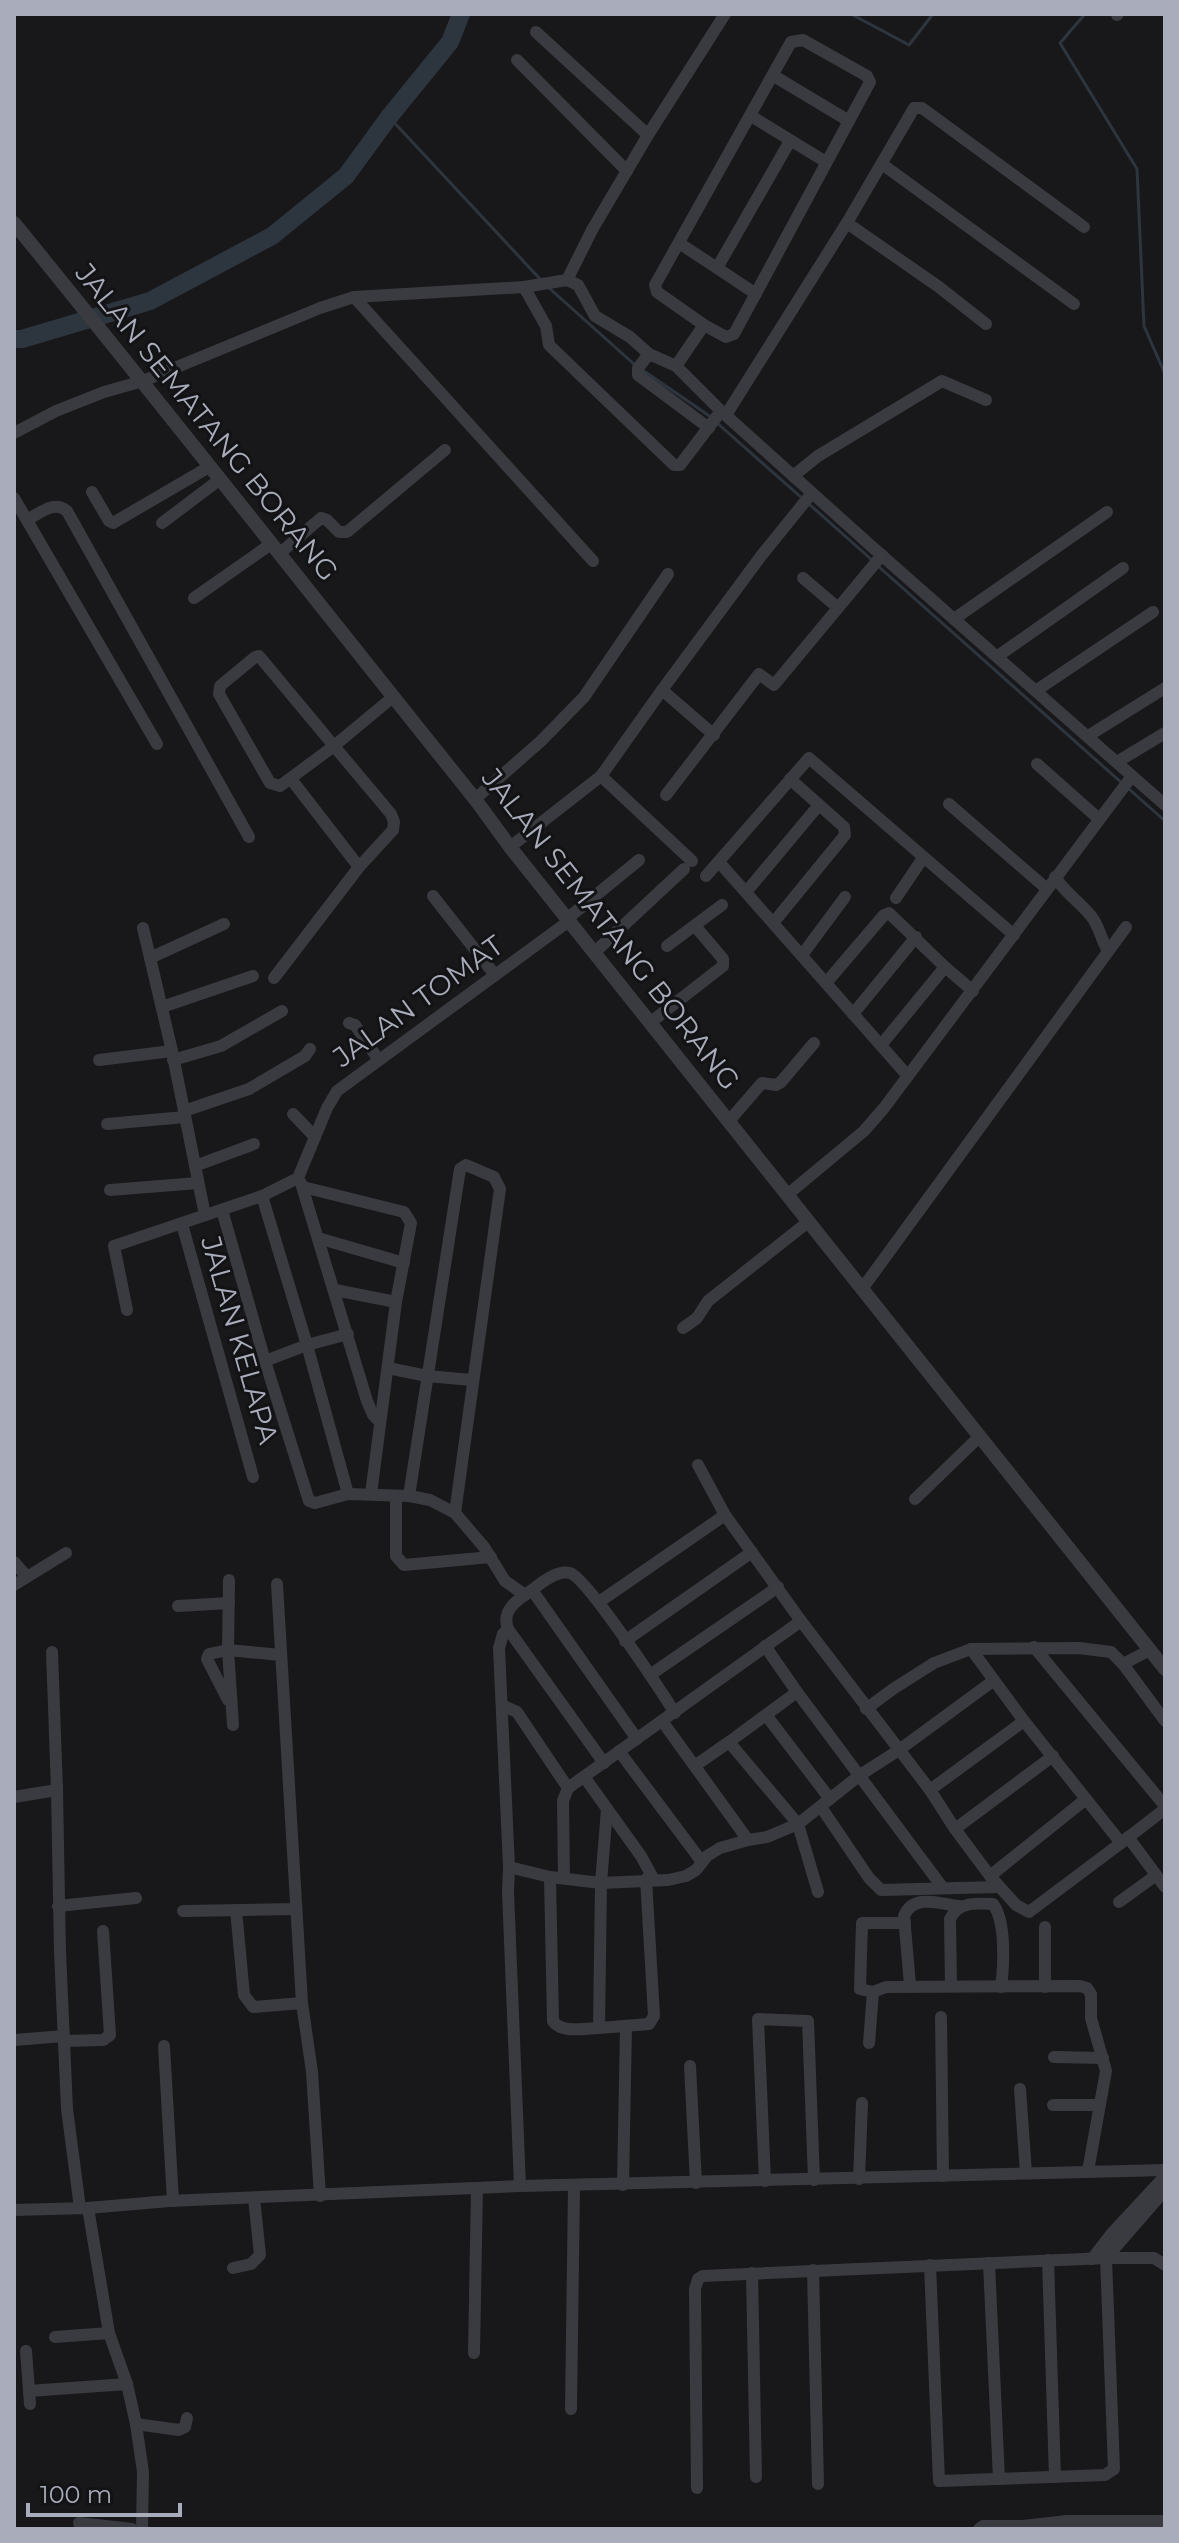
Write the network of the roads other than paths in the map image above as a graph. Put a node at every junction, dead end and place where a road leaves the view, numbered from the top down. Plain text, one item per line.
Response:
1 (725, 14) edge
2 (536, 32) dead end
3 (517, 60) dead end
4 (774, 76) junction
5 (751, 116) junction
6 (849, 121) junction
7 (648, 135) junction
8 (790, 141) junction
9 (826, 162) junction
10 (882, 164) junction
11 (627, 171) junction
12 (847, 223) junction
13 (15, 227) edge
14 (1084, 227) dead end
15 (679, 243) junction
16 (717, 268) junction
17 (562, 281) junction
18 (524, 287) junction
19 (756, 294) junction
20 (354, 297) junction
21 (1074, 304) dead end
22 (986, 324) dead end
23 (704, 325) junction
24 (644, 360) junction
25 (676, 366) junction
26 (143, 381) junction
27 (986, 400) dead end
28 (717, 419) junction
29 (14, 433) edge
30 (445, 450) dead end
31 (209, 467) junction
32 (793, 476) junction
33 (219, 480) junction
34 (92, 492) dead end
35 (14, 498) edge
36 (806, 499) junction
37 (1107, 512) dead end
38 (27, 520) junction
39 (162, 523) dead end
40 (275, 549) junction
41 (593, 561) dead end
42 (875, 563) junction
43 (1123, 568) dead end
44 (668, 574) dead end
45 (803, 578) dead end
46 (194, 598) dead end
47 (837, 607) junction
48 (1153, 612) dead end
49 (954, 619) junction
50 (998, 656) junction
51 (1165, 688) edge
52 (662, 690) junction
53 (1037, 690) junction
54 (393, 697) junction
55 (1165, 733) edge
56 (714, 735) junction
57 (1088, 736) junction
58 (157, 744) dead end
59 (334, 746) junction
60 (1117, 762) junction
61 (1037, 764) dead end
62 (601, 776) junction
63 (291, 779) junction
64 (790, 779) junction
65 (1127, 782) junction
66 (666, 795) dead end
67 (475, 799) junction
68 (949, 804) dead end
69 (819, 805) junction
70 (1165, 805) edge
71 (1099, 819) junction
72 (249, 837) dead end
73 (510, 847) junction
74 (923, 858) junction
75 (639, 860) dead end
76 (719, 862) junction
77 (359, 867) junction
78 (706, 876) dead end
79 (1055, 877) junction
80 (1047, 889) junction
81 (747, 891) junction
82 (433, 896) dead end
83 (845, 897) dead end
84 (896, 898) dead end
85 (722, 905) dead end
86 (569, 919) junction
87 (774, 922) junction
88 (224, 924) dead end
89 (695, 926) junction
90 (1126, 927) dead end
91 (143, 928) dead end
92 (1014, 935) junction
93 (916, 937) junction
94 (667, 946) dead end
95 (1108, 951) junction
96 (595, 952) junction
97 (802, 955) junction
98 (150, 958) junction
99 (945, 967) junction
100 (495, 975) junction
101 (253, 976) dead end
102 (274, 978) dead end
103 (826, 983) junction
104 (973, 991) junction
105 (162, 1007) junction
106 (282, 1011) dead end
107 (853, 1014) junction
108 (651, 1022) junction
109 (349, 1023) dead end
110 (814, 1043) dead end
111 (881, 1045) junction
112 (310, 1049) dead end
113 (172, 1056) junction
114 (378, 1059) junction
115 (99, 1060) dead end
116 (907, 1075) junction
117 (185, 1114) junction
118 (293, 1114) dead end
119 (729, 1121) junction
120 (107, 1124) dead end
121 (315, 1137) junction
122 (254, 1144) dead end
123 (195, 1166) junction
124 (300, 1182) junction
125 (198, 1183) junction
126 (110, 1190) dead end
127 (787, 1195) junction
128 (262, 1196) junction
129 (222, 1210) junction
130 (205, 1215) junction
131 (182, 1224) junction
132 (800, 1228) junction
133 (318, 1238) junction
134 (404, 1263) junction
135 (862, 1289) junction
136 (335, 1290) junction
137 (396, 1302) junction
138 (127, 1310) dead end
139 (683, 1328) dead end
140 (348, 1334) junction
141 (307, 1345) junction
142 (265, 1361) junction
143 (388, 1368) junction
144 (427, 1376) junction
145 (472, 1380) junction
146 (379, 1421) junction
147 (979, 1437) junction
148 (698, 1465) dead end
149 (253, 1473) dead end
150 (348, 1494) junction
151 (371, 1494) junction
152 (402, 1496) junction
153 (915, 1499) dead end
154 (455, 1513) junction
155 (725, 1515) junction
156 (752, 1552) junction
157 (66, 1553) dead end
158 (491, 1557) junction
159 (14, 1562) edge
160 (27, 1577) junction
161 (229, 1580) dead end
162 (277, 1584) dead end
163 (14, 1585) edge
164 (778, 1587) junction
165 (528, 1592) junction
166 (599, 1602) junction
167 (229, 1603) junction
168 (178, 1606) dead end
169 (801, 1621) junction
170 (508, 1629) junction
171 (625, 1641) junction
172 (765, 1646) junction
173 (1034, 1647) junction
174 (971, 1649) junction
175 (228, 1650) junction
176 (52, 1652) dead end
177 (1145, 1652) junction
178 (281, 1655) junction
179 (1125, 1663) junction
180 (1165, 1669) edge
181 (650, 1675) junction
182 (993, 1681) junction
183 (797, 1692) junction
184 (231, 1705) junction
185 (502, 1708) junction
186 (866, 1709) junction
187 (675, 1713) junction
188 (766, 1715) junction
189 (662, 1721) junction
190 (1024, 1721) junction
191 (1165, 1721) edge
192 (233, 1725) dead end
193 (637, 1739) junction
194 (729, 1742) junction
195 (899, 1750) junction
196 (619, 1751) junction
197 (1053, 1756) junction
198 (604, 1763) junction
199 (696, 1765) junction
200 (860, 1775) junction
201 (585, 1778) junction
202 (568, 1788) junction
203 (57, 1790) junction
204 (930, 1790) junction
205 (14, 1797) edge
206 (1086, 1799) junction
207 (826, 1803) junction
208 (1165, 1807) edge
209 (607, 1809) junction
210 (798, 1824) junction
211 (955, 1829) junction
212 (748, 1840) junction
213 (1124, 1840) junction
214 (702, 1862) junction
215 (509, 1867) junction
216 (1155, 1876) junction
217 (557, 1878) junction
218 (650, 1880) junction
219 (994, 1881) junction
220 (601, 1883) junction
221 (1165, 1887) edge
222 (943, 1888) junction
223 (818, 1892) dead end
224 (136, 1898) dead end
225 (1119, 1902) dead end
226 (58, 1906) junction
227 (959, 1906) junction
228 (296, 1909) junction
229 (236, 1910) junction
230 (183, 1911) dead end
231 (905, 1923) junction
232 (1045, 1927) dead end
233 (103, 1931) dead end
234 (910, 1985) junction
235 (951, 1986) junction
236 (1001, 1987) junction
237 (1045, 1987) junction
238 (873, 1992) junction
239 (302, 2003) junction
240 (941, 2017) dead end
241 (626, 2027) junction
242 (599, 2028) junction
243 (64, 2038) junction
244 (14, 2040) edge
245 (869, 2043) dead end
246 (164, 2046) dead end
247 (1054, 2057) dead end
248 (1103, 2058) junction
249 (690, 2066) dead end
250 (1020, 2089) dead end
251 (862, 2103) dead end
252 (1053, 2105) dead end
253 (1100, 2105) junction
254 (1088, 2171) junction
255 (1026, 2173) junction
256 (1165, 2173) edge
257 (943, 2176) junction
258 (859, 2179) junction
259 (814, 2180) junction
260 (765, 2181) junction
261 (696, 2183) junction
262 (623, 2185) junction
263 (520, 2186) junction
264 (574, 2186) junction
265 (477, 2188) junction
266 (1165, 2190) edge
267 (320, 2196) junction
268 (254, 2198) junction
269 (173, 2201) junction
270 (84, 2208) junction
271 (14, 2210) edge
272 (1106, 2258) junction
273 (1092, 2259) junction
274 (1048, 2260) junction
275 (989, 2263) junction
276 (930, 2265) junction
277 (1165, 2265) edge
278 (233, 2268) dead end
279 (813, 2270) junction
280 (752, 2273) junction
281 (109, 2333) junction
282 (55, 2337) dead end
283 (26, 2351) dead end
284 (474, 2353) dead end
285 (127, 2384) junction
286 (571, 2409) dead end
287 (187, 2418) dead end
288 (136, 2424) junction
289 (756, 2477) dead end
290 (1055, 2477) junction
291 (999, 2479) junction
292 (818, 2484) dead end
293 (697, 2488) dead end
294 (79, 2523) dead end
295 (1164, 2524) edge
296 (1068, 2525) edge
297 (1114, 2526) edge
298 (1023, 2528) edge
299 (132, 2529) edge
300 (142, 2529) edge
301 (979, 2529) edge

1 - 7 street
2 - 7 street
3 - 11 street
4 - 5 street
4 - 6 street
4 - 6 street
5 - 8 street
5 - 15 street
6 - 9 street
7 - 11 street
8 - 9 street
8 - 16 street
9 - 19 street
10 - 12 street
10 - 14 street
10 - 21 street
11 - 17 street
12 - 22 street
12 - 28 street
13 - 26 street, JALAN SEMATANG BORANG
15 - 16 street
15 - 23 street
16 - 19 street
17 - 18 street
17 - 24 street
18 - 20 street
18 - 28 street
19 - 23 street
20 - 26 street
20 - 41 street
23 - 25 street
24 - 25 street
24 - 28 street
25 - 28 street
26 - 29 street
26 - 31 street, JALAN SEMATANG BORANG
27 - 32 street
28 - 32 street
30 - 40 street
31 - 33 street, JALAN SEMATANG BORANG
31 - 34 street
32 - 36 street
33 - 39 street
33 - 40 street, JALAN SEMATANG BORANG
35 - 38 street
36 - 42 street
36 - 52 street
37 - 49 street
38 - 58 street
38 - 72 street
40 - 46 street
40 - 54 street, JALAN SEMATANG BORANG
42 - 47 street
42 - 49 street
43 - 50 street
44 - 67 street
45 - 47 street
47 - 56 street
48 - 53 street
49 - 50 street
50 - 53 street
51 - 57 street
52 - 56 street
52 - 62 street
53 - 57 street
54 - 59 street
54 - 67 street, JALAN SEMATANG BORANG
55 - 60 street
56 - 66 street
57 - 60 street
59 - 63 street
59 - 63 street
59 - 77 street
60 - 65 street
61 - 71 street
62 - 73 street
62 - 96 street
63 - 77 street
64 - 69 street
64 - 74 street
64 - 76 street
65 - 70 street
65 - 71 street
67 - 73 street, JALAN SEMATANG BORANG
68 - 80 street
69 - 81 street
69 - 87 street
71 - 79 street
73 - 86 street, JALAN SEMATANG BORANG
74 - 84 street
74 - 92 street
75 - 86 street, JALAN TOMAT
76 - 78 street
76 - 81 street
77 - 102 street
79 - 80 street
79 - 95 street
80 - 92 street
81 - 87 street
82 - 100 street
83 - 97 street
85 - 89 street
86 - 96 street, JALAN SEMATANG BORANG
86 - 100 street, JALAN TOMAT
87 - 97 street
88 - 98 street
89 - 94 street
89 - 108 street
90 - 95 street
91 - 98 street
92 - 104 street
93 - 99 street
93 - 103 street
93 - 107 street
95 - 135 street
96 - 108 street, JALAN SEMATANG BORANG
97 - 103 street
98 - 105 street
99 - 104 street
99 - 111 street
100 - 114 street, JALAN TOMAT
101 - 105 street
103 - 107 street
104 - 116 street
105 - 113 street
106 - 113 street
107 - 111 street
108 - 119 street, JALAN SEMATANG BORANG
109 - 114 street
110 - 119 street
111 - 116 street
112 - 117 street
113 - 115 street
113 - 117 street
114 - 121 street, JALAN TOMAT
116 - 127 street
117 - 120 street
117 - 123 street
118 - 121 street
119 - 127 street, JALAN SEMATANG BORANG
121 - 124 street, JALAN TOMAT
122 - 123 street
123 - 125 street
124 - 128 street
124 - 133 street
124 - 134 street
125 - 126 street
125 - 130 street
127 - 132 street, JALAN SEMATANG BORANG
128 - 129 street
128 - 141 street
129 - 130 street
129 - 142 street
130 - 131 street
131 - 138 street
131 - 149 street, JALAN KELAPA
132 - 135 street, JALAN SEMATANG BORANG
132 - 139 street
133 - 134 street
133 - 136 street
134 - 137 street
135 - 147 street, JALAN SEMATANG BORANG
136 - 137 street
136 - 140 street
137 - 143 street
140 - 141 street
140 - 146 street
141 - 142 street
141 - 150 street
142 - 150 street
143 - 144 street
143 - 146 street
144 - 145 street
144 - 145 street
144 - 152 street
145 - 154 street
146 - 151 street
147 - 153 street
147 - 177 street, JALAN SEMATANG BORANG
148 - 155 street
150 - 151 street
151 - 152 street
152 - 154 street
152 - 158 street
154 - 158 street
155 - 156 street
155 - 166 street
156 - 164 street
156 - 171 street
157 - 160 street
158 - 165 street
159 - 160 street
160 - 163 street
161 - 167 street
162 - 178 street
164 - 169 street
164 - 181 street
165 - 166 street
165 - 170 street
165 - 193 street
166 - 171 street
167 - 168 street
167 - 175 street
169 - 172 street
169 - 186 street
170 - 185 street
170 - 198 street
171 - 181 street
172 - 183 street
172 - 187 street
173 - 174 street
173 - 179 street
173 - 208 street
174 - 182 street
174 - 186 street
175 - 178 street
175 - 184 street
175 - 184 street
176 - 203 street
177 - 179 street
177 - 180 street, JALAN SEMATANG BORANG
178 - 228 street
179 - 191 street
181 - 187 street
182 - 190 street
182 - 195 street
183 - 188 street
183 - 200 street
184 - 192 street
185 - 202 street
185 - 215 street
186 - 195 street
187 - 189 street
188 - 194 street
188 - 207 street
189 - 193 street
189 - 199 street
190 - 197 street
190 - 204 street
193 - 196 street
194 - 199 street
194 - 210 street
195 - 200 street
195 - 204 street
196 - 198 street
196 - 214 street
197 - 206 street
197 - 211 street
198 - 201 street
199 - 212 street
200 - 207 street
200 - 222 street
201 - 202 street
201 - 209 street
202 - 217 street
203 - 205 street
203 - 226 street
204 - 211 street
206 - 213 street
206 - 219 street
207 - 210 street
207 - 222 street
208 - 213 street
209 - 218 street
209 - 220 street
210 - 212 street
210 - 223 street
211 - 219 street
212 - 214 street
213 - 216 street
213 - 219 street
214 - 218 street
215 - 217 street
215 - 263 street
216 - 221 street
216 - 225 street
217 - 220 street
217 - 242 street
218 - 220 street
218 - 241 street
219 - 222 street
220 - 242 street
224 - 226 street
226 - 243 street
227 - 231 street
227 - 235 street
227 - 236 street
228 - 229 street
228 - 239 street
229 - 230 street
229 - 239 street
231 - 234 street
231 - 238 street
232 - 237 street
233 - 243 street
234 - 235 street
234 - 238 street
235 - 236 street
236 - 237 street
237 - 248 street
238 - 245 street
239 - 267 street
240 - 257 street
241 - 242 street
241 - 262 street
243 - 244 street
243 - 270 street
246 - 269 street
247 - 248 street
248 - 253 street
249 - 261 street
250 - 255 street
251 - 258 street
252 - 253 street
253 - 254 street
254 - 255 street
254 - 256 street
255 - 257 street
256 - 273 street
257 - 258 street
258 - 259 street
259 - 260 street
259 - 260 street
260 - 261 street
261 - 262 street
262 - 264 street
263 - 264 street
263 - 265 street
264 - 286 street
265 - 267 street
265 - 284 street
266 - 272 street
267 - 268 street
268 - 269 street
268 - 278 street
269 - 270 street
270 - 271 street
270 - 281 street
272 - 273 street
272 - 277 street
272 - 290 street
273 - 274 street
274 - 275 street
274 - 290 street
275 - 276 street
275 - 291 street
276 - 279 street
276 - 291 street
279 - 280 street
279 - 292 street
280 - 289 street
280 - 293 street
281 - 282 street
281 - 285 street
283 - 285 street
285 - 288 street
287 - 288 street
288 - 300 street
290 - 291 street
294 - 299 street
295 - 297 street
296 - 297 street
296 - 298 street
298 - 301 street

